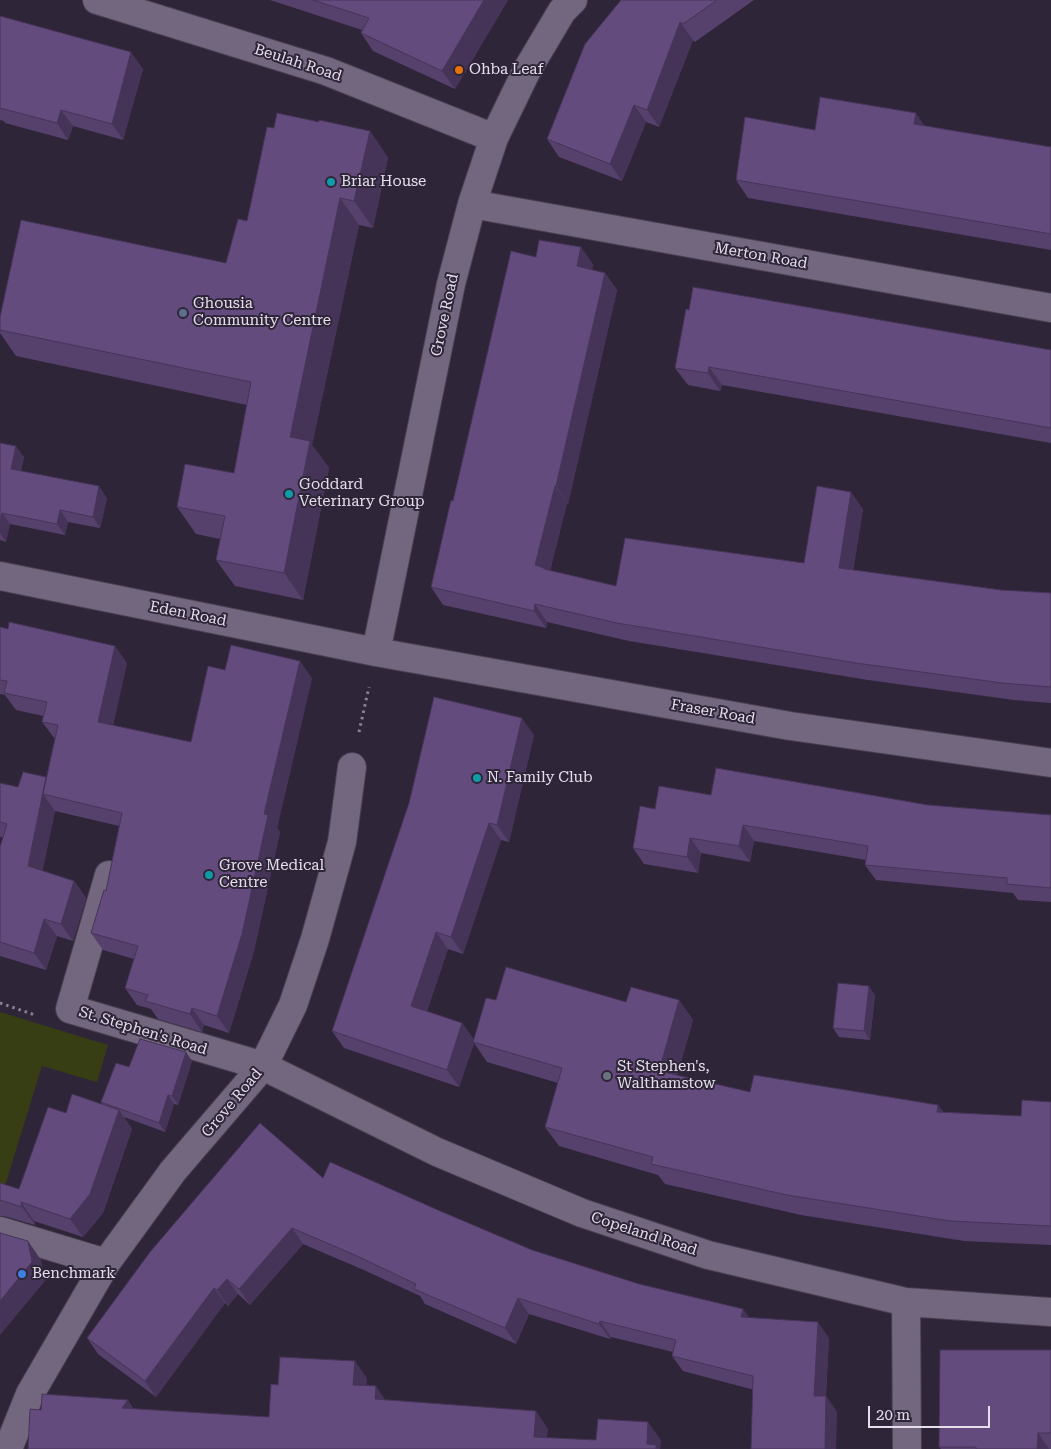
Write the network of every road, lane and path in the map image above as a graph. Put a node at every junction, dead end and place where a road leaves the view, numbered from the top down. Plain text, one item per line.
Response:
1 (97, 0) edge
2 (573, 0) edge
3 (145, 7) edge
4 (494, 138) junction
5 (472, 204) junction
6 (1051, 308) edge
7 (0, 576) edge
8 (376, 652) junction
9 (369, 687) dead end
10 (1051, 763) edge
11 (352, 767) joint
12 (109, 875) edge
13 (0, 1003) edge
14 (41, 1017) dead end
15 (263, 1066) junction
16 (0, 1230) edge
17 (106, 1262) junction
18 (906, 1302) junction
19 (1051, 1312) edge
20 (8, 1449) edge
21 (907, 1449) edge

1 - 3 street, Beulah Road
2 - 4 street, Grove Road
3 - 4 street, Beulah Road
4 - 5 street, Grove Road
5 - 6 street, Merton Road
5 - 8 street, Grove Road
7 - 8 street, Eden Road
8 - 10 street, Fraser Road
9 - 11 path
11 - 15 street, Grove Road
12 - 15 street, St. Stephen's Road
13 - 14 path
15 - 17 street, Grove Road
15 - 18 street, Copeland Road
16 - 17 street
17 - 20 street, Grove Road
18 - 19 street, Copeland Road
18 - 21 street

